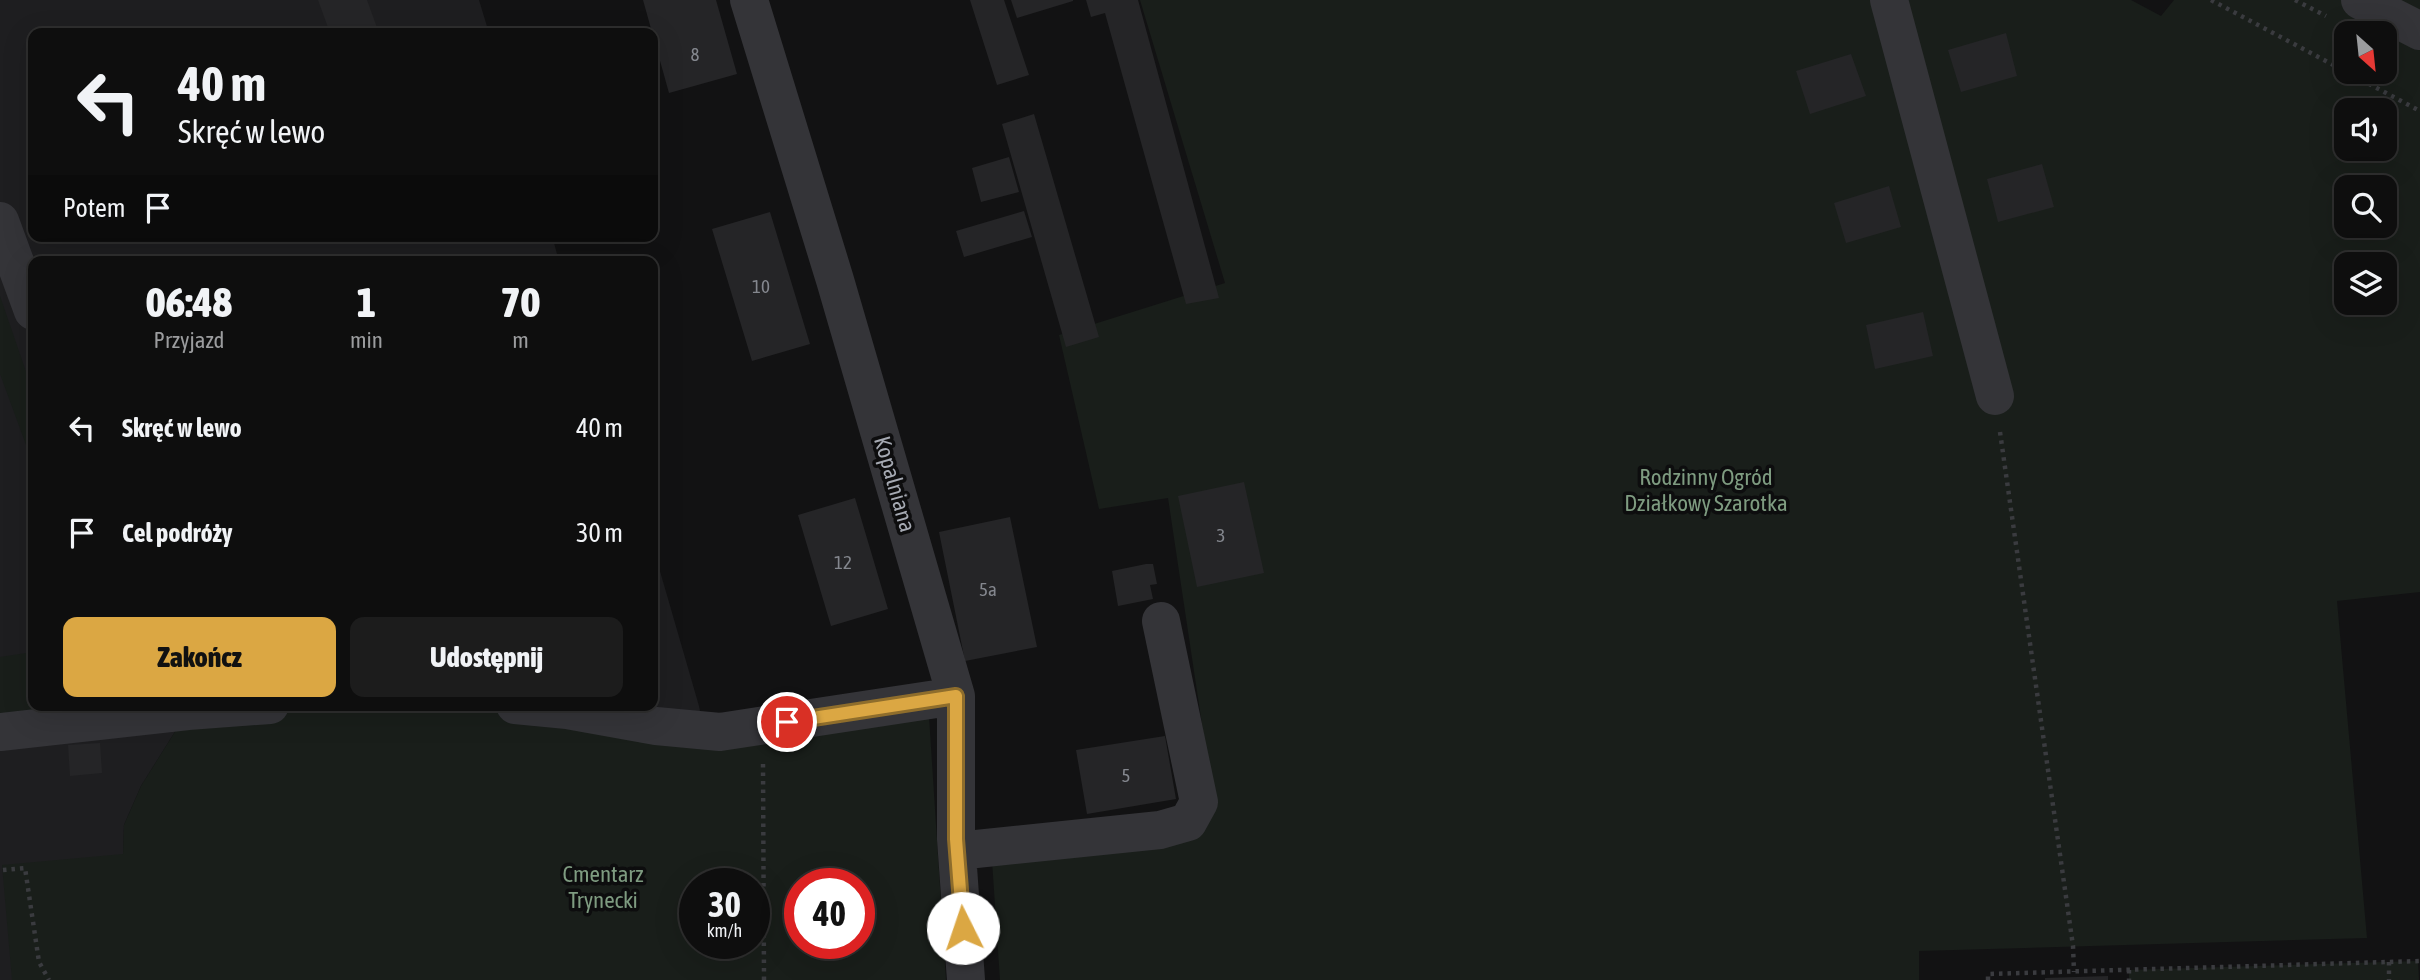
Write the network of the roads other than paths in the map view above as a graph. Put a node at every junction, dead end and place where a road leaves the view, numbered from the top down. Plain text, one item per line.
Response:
1 (750, 0) edge
2 (1889, 0) edge
3 (2360, 0) edge
4 (2420, 31) edge
5 (0, 221) edge
6 (28, 297) edge
7 (1995, 397) road end
8 (1161, 621) dead end
9 (956, 696) junction
10 (152, 711) edge
11 (572, 711) edge
12 (0, 732) edge
13 (957, 851) junction
14 (966, 980) edge

1 - 9 street, Kopalniana
2 - 7 street
3 - 4 street
5 - 6 street
8 - 13 street
9 - 11 street
9 - 13 street, Kopalniana
10 - 12 street
13 - 14 street, Kopalniana

